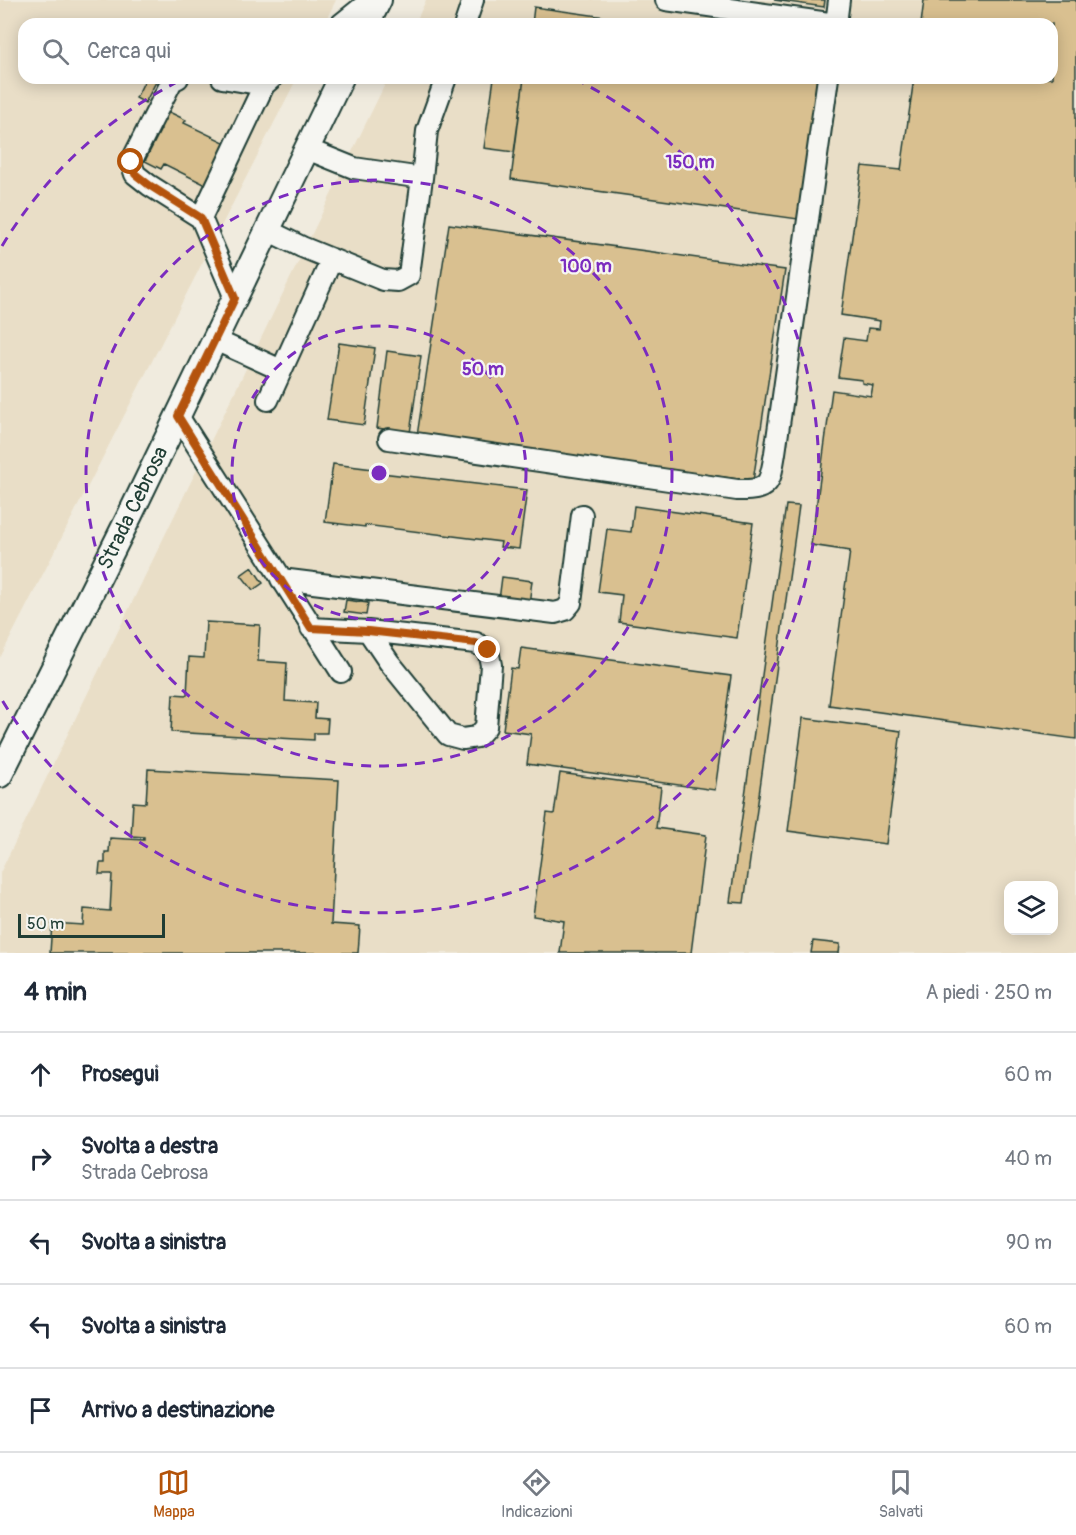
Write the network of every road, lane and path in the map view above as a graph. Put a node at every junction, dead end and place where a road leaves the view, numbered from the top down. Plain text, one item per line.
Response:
1 (371, 0) edge
2 (379, 0) edge
3 (473, 0) edge
4 (666, 0) edge
5 (839, 0) edge
6 (348, 18) edge
7 (370, 18) edge
8 (467, 18) edge
9 (794, 18) edge
10 (837, 18) edge
11 (170, 84) edge
12 (267, 84) edge
13 (338, 84) edge
14 (444, 84) edge
15 (827, 84) edge
16 (307, 149) junction
17 (422, 178) junction
18 (201, 218) junction
19 (267, 231) junction
20 (332, 260) junction
21 (235, 298) junction
22 (215, 340) junction
23 (282, 370) junction
24 (268, 400) dead end
25 (178, 416) junction
26 (389, 440) dead end
27 (582, 515) dead end
28 (282, 579) junction
29 (311, 628) junction
30 (368, 631) junction
31 (340, 672) dead end
32 (0, 775) edge

1 - 6 lane
2 - 7 main road
3 - 8 lane
4 - 9 lane
5 - 10 lane
11 - 18 lane
12 - 18 lane
13 - 16 main road, Strada Cebrosa
14 - 17 lane
15 - 26 lane
16 - 17 lane
16 - 19 main road, Strada Cebrosa
17 - 20 lane
18 - 21 lane
19 - 20 lane
19 - 21 main road, Strada Cebrosa
20 - 23 lane
21 - 22 main road, Strada Cebrosa
22 - 23 lane
22 - 25 main road, Strada Cebrosa
23 - 24 lane
25 - 28 lane
25 - 32 main road, Strada Cebrosa
27 - 28 lane
28 - 29 lane
29 - 30 lane
29 - 31 lane
30 - 30 lane

